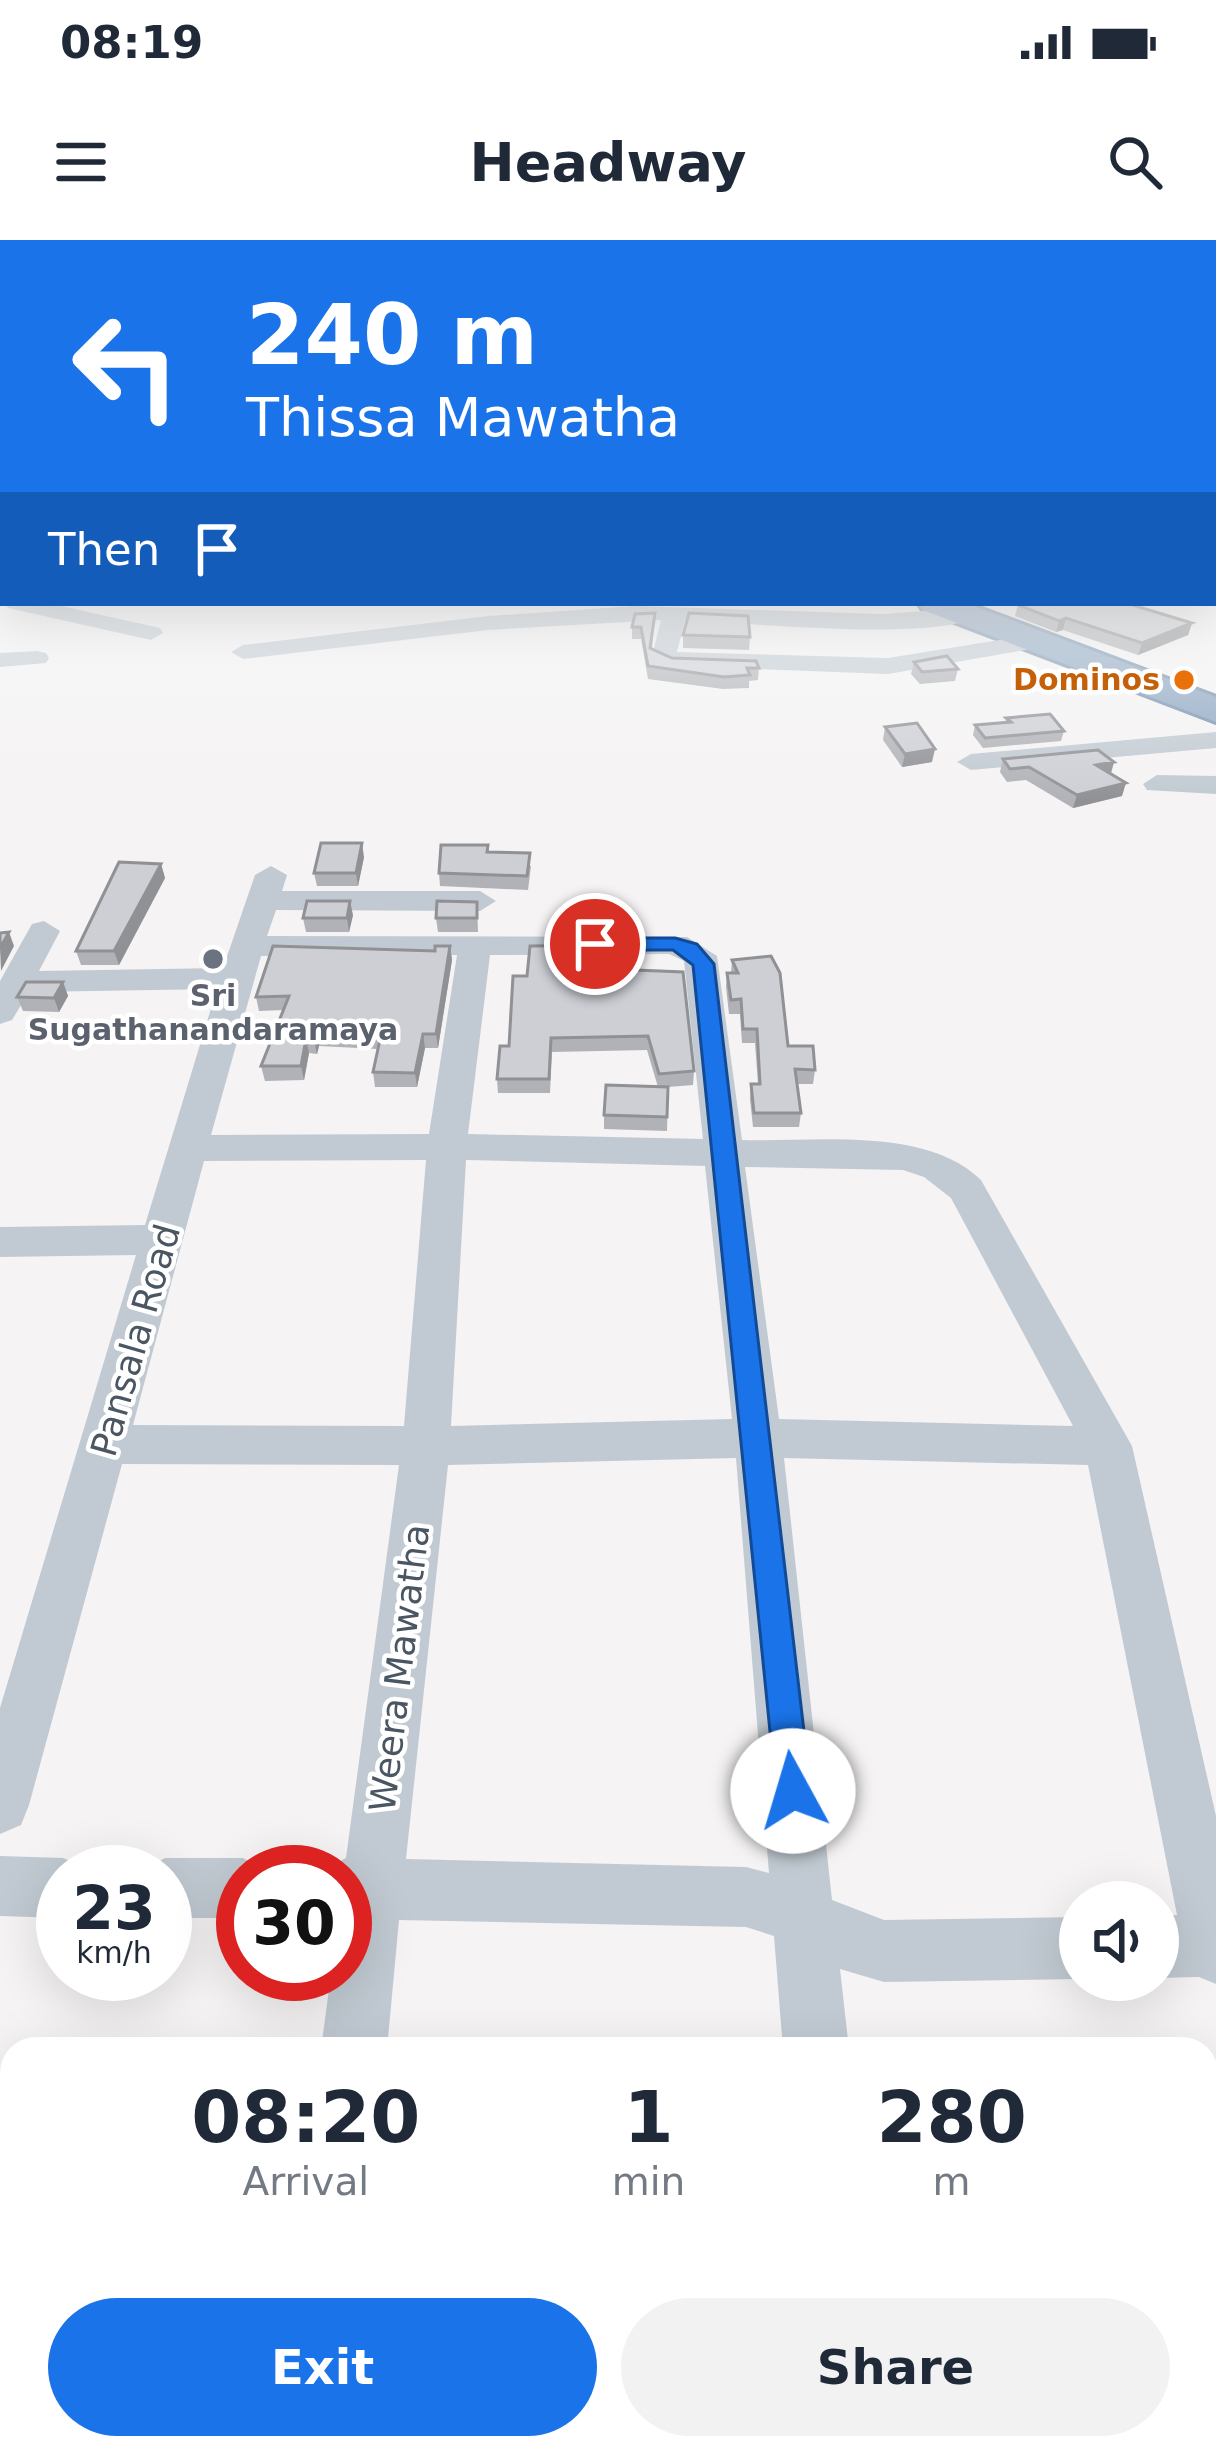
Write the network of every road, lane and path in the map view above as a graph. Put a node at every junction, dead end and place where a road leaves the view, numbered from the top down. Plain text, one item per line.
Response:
1 (30, 606) edge
2 (950, 607) edge
3 (674, 615) junction
4 (151, 633) dead end
5 (1030, 642) junction
6 (243, 652) dead end
7 (37, 658) dead end
8 (0, 660) edge
9 (1216, 700) edge
10 (1216, 710) edge
11 (1216, 740) edge
12 (971, 762) dead end
13 (1157, 784) dead end
14 (1216, 785) edge
15 (478, 923) junction
16 (44, 931) dead end
17 (243, 962) junction
18 (8, 997) edge
19 (448, 1147) junction
20 (190, 1148) junction
21 (723, 1154) junction
22 (162, 1240) junction
23 (0, 1242) edge
24 (758, 1438) junction
25 (106, 1444) junction
26 (426, 1446) junction
27 (1108, 1446) junction
28 (21, 1669) edge
29 (0, 1805) edge
30 (365, 1845) edge
31 (1205, 1857) edge
32 (0, 1886) edge
33 (36, 1887) edge
34 (372, 1888) edge
35 (807, 1923) junction
36 (1059, 1948) edge
37 (1196, 1949) edge
38 (355, 2001) edge
39 (354, 2037) edge
40 (815, 2037) edge

1 - 4 street
2 - 3 street
2 - 5 highway
2 - 9 highway
3 - 5 street
3 - 6 street
5 - 10 highway
7 - 8 street
11 - 12 street
13 - 14 street
15 - 17 street
15 - 17 street, Pansala Road
15 - 19 street, Weera Mawatha
15 - 21 street
16 - 18 street
17 - 18 street
17 - 20 street, Pansala Road
19 - 20 street
19 - 21 street
19 - 26 street, Weera Mawatha
20 - 22 street, Pansala Road
21 - 24 street
21 - 27 street
22 - 23 street
22 - 25 street, Pansala Road
24 - 26 street
24 - 27 street
24 - 35 street
25 - 26 street
25 - 28 street, Pansala Road
26 - 30 street, Weera Mawatha
27 - 31 street
28 - 29 street, Pansala Road
31 - 37 street
32 - 33 street
34 - 35 street
35 - 36 street
35 - 40 street
38 - 39 street, Weera Mawatha

